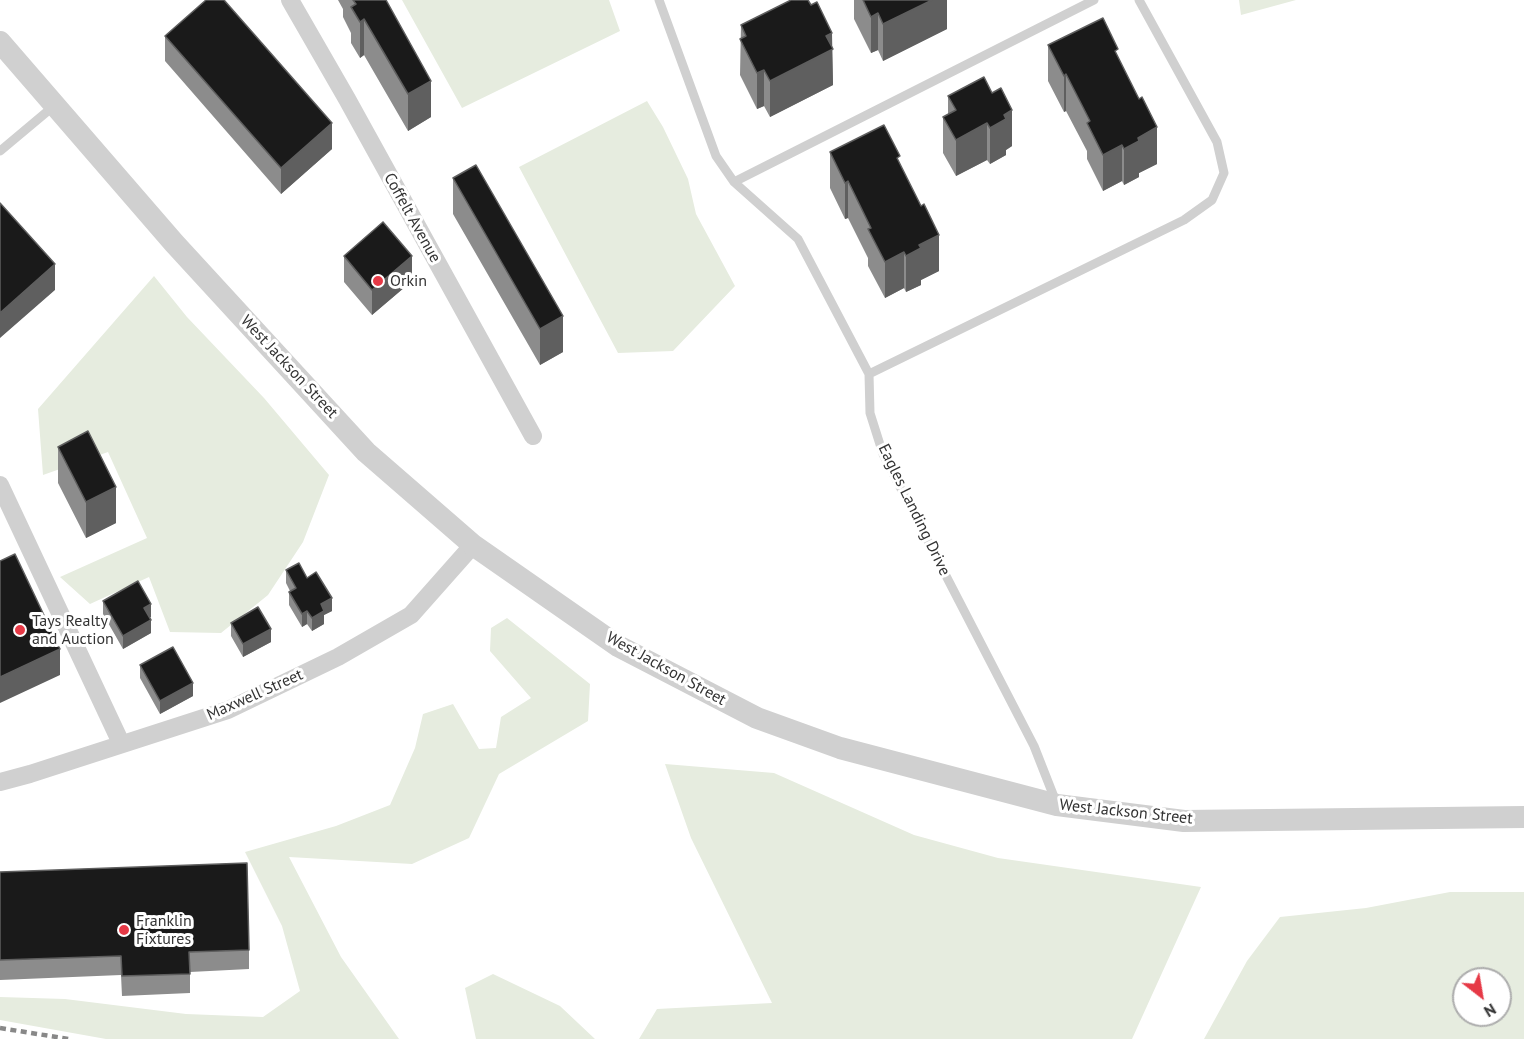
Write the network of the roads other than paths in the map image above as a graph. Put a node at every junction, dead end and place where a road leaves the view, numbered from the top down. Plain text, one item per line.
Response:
1 (290, 0) edge
2 (659, 0) edge
3 (1094, 0) edge
4 (1139, 0) edge
5 (0, 42) edge
6 (55, 105) junction
7 (0, 151) edge
8 (734, 182) junction
9 (869, 374) junction
10 (533, 436) dead end
11 (0, 485) edge
12 (473, 545) junction
13 (121, 743) junction
14 (0, 782) edge
15 (1057, 806) junction
16 (1524, 816) edge

1 - 10 street, Coffelt Avenue
2 - 8 lane, Eagles Landing Drive
3 - 8 lane
4 - 9 lane
5 - 6 street, West Jackson Street
6 - 7 lane
6 - 12 street, West Jackson Street
8 - 9 lane, Eagles Landing Drive
9 - 15 lane, Eagles Landing Drive
11 - 13 street
12 - 13 street, Maxwell Street
12 - 15 street, West Jackson Street
13 - 14 street, Maxwell Street
15 - 16 street, West Jackson Street

